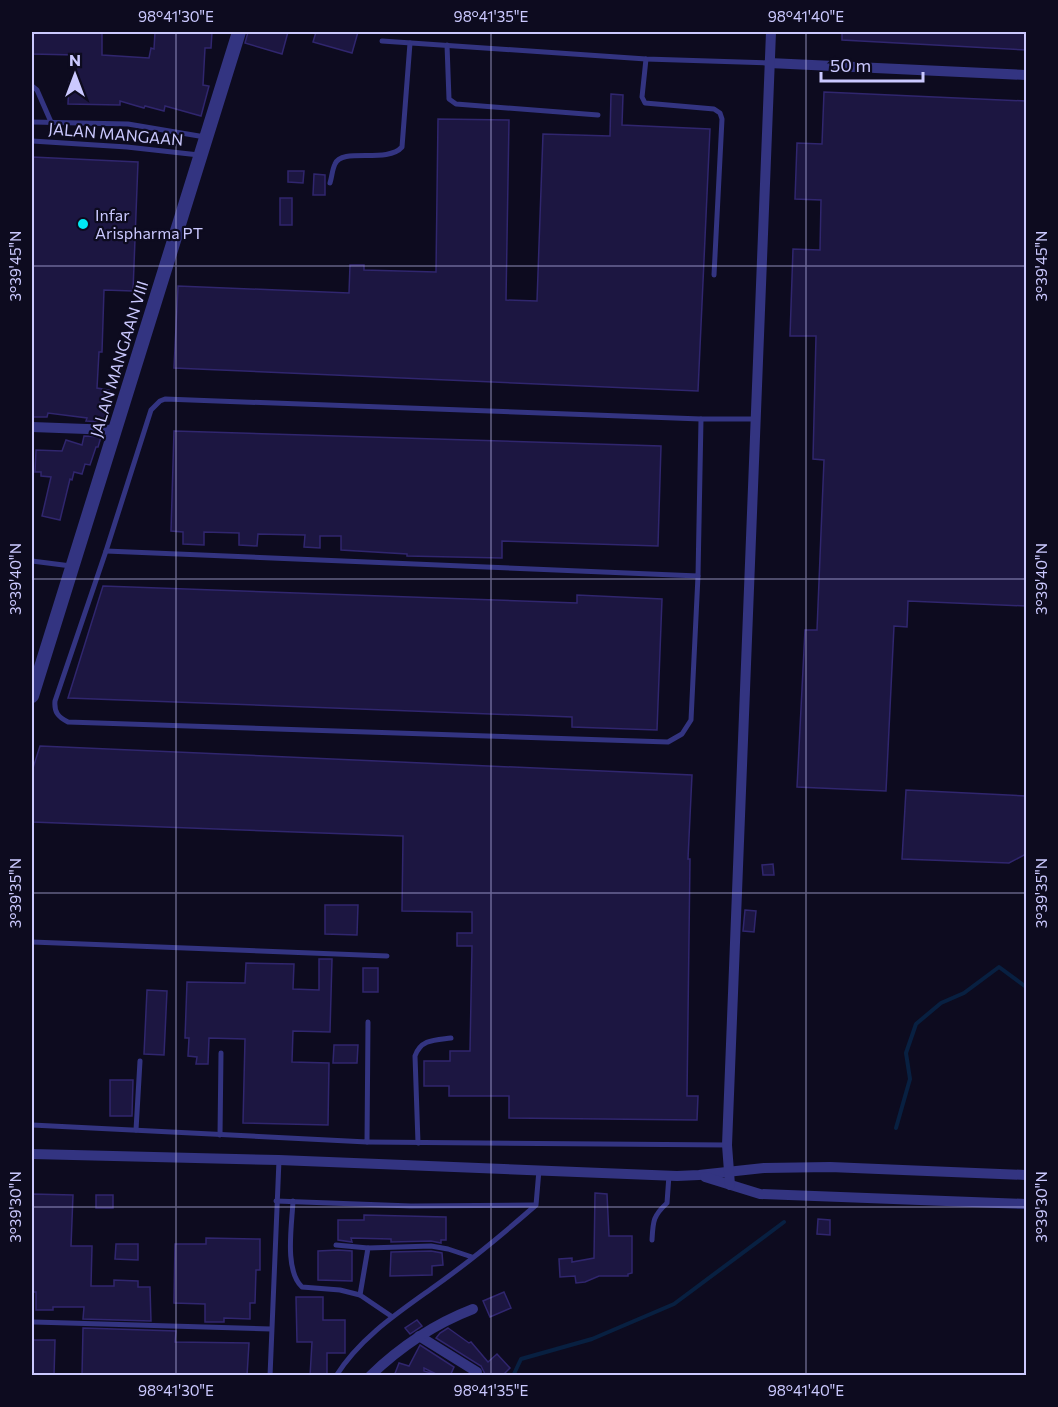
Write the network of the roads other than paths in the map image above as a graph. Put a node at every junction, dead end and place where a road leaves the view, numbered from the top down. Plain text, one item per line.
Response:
1 (239, 32) edge
2 (771, 32) edge
3 (382, 41) dead end
4 (410, 43) junction
5 (447, 45) junction
6 (646, 59) junction
7 (769, 63) junction
8 (1026, 75) edge
9 (32, 86) edge
10 (598, 115) dead end
11 (32, 122) edge
12 (51, 122) junction
13 (205, 137) junction
14 (32, 141) edge
15 (199, 155) junction
16 (330, 183) dead end
17 (714, 275) dead end
18 (701, 419) junction
19 (756, 419) junction
20 (32, 427) edge
21 (114, 430) junction
22 (106, 551) junction
23 (32, 561) edge
24 (71, 566) junction
25 (698, 576) junction
26 (32, 696) edge
27 (32, 942) edge
28 (387, 956) dead end
29 (368, 1022) dead end
30 (451, 1038) dead end
31 (221, 1053) dead end
32 (140, 1061) dead end
33 (32, 1125) edge
34 (136, 1130) junction
35 (220, 1135) junction
36 (367, 1142) junction
37 (418, 1143) junction
38 (727, 1145) junction
39 (32, 1154) edge
40 (279, 1160) junction
41 (539, 1170) junction
42 (728, 1173) junction
43 (669, 1175) junction
44 (699, 1175) junction
45 (1026, 1175) edge
46 (730, 1185) junction
47 (276, 1201) junction
48 (293, 1202) junction
49 (1026, 1204) edge
50 (536, 1205) junction
51 (652, 1240) dead end
52 (336, 1245) dead end
53 (368, 1248) junction
54 (472, 1257) junction
55 (360, 1295) junction
56 (473, 1309) dead end
57 (391, 1316) junction
58 (34, 1322) dead end
59 (271, 1329) junction
60 (419, 1336) junction
61 (477, 1372) dead end
62 (270, 1376) edge
63 (336, 1376) edge
64 (370, 1376) edge

1 - 13 street, JALAN MANGAAN VIII
2 - 7 street
3 - 4 lane
4 - 5 lane
4 - 16 lane
5 - 6 lane
5 - 10 lane
6 - 7 lane
6 - 17 lane
7 - 8 street
7 - 19 street
9 - 12 lane, JALAN MANGAAN
11 - 12 lane
12 - 13 lane
13 - 15 street, JALAN MANGAAN VIII
14 - 15 lane, JALAN MANGAAN
15 - 21 street, JALAN MANGAAN VIII
18 - 19 lane
18 - 22 lane
18 - 25 lane
19 - 38 street
20 - 21 street
21 - 24 street, JALAN MANGAAN VIII
22 - 25 lane
22 - 25 lane
23 - 24 lane
24 - 26 street, JALAN MANGAAN VIII
27 - 28 lane
29 - 36 lane
30 - 37 lane
31 - 35 lane
32 - 34 lane
33 - 34 lane
34 - 35 lane
35 - 36 lane
36 - 37 lane
37 - 38 lane
38 - 42 street
39 - 40 street
40 - 41 street
40 - 47 lane
41 - 43 street
41 - 50 lane
42 - 44 street
42 - 45 street
42 - 46 street
43 - 44 street
43 - 51 lane
44 - 46 street
46 - 49 street
47 - 48 lane
47 - 59 lane
48 - 50 lane
48 - 55 lane
50 - 54 lane
52 - 53 lane
53 - 54 lane
53 - 55 lane
54 - 57 lane
55 - 57 lane
56 - 60 street
57 - 63 lane
58 - 59 lane
59 - 62 lane
60 - 61 street
60 - 64 street

